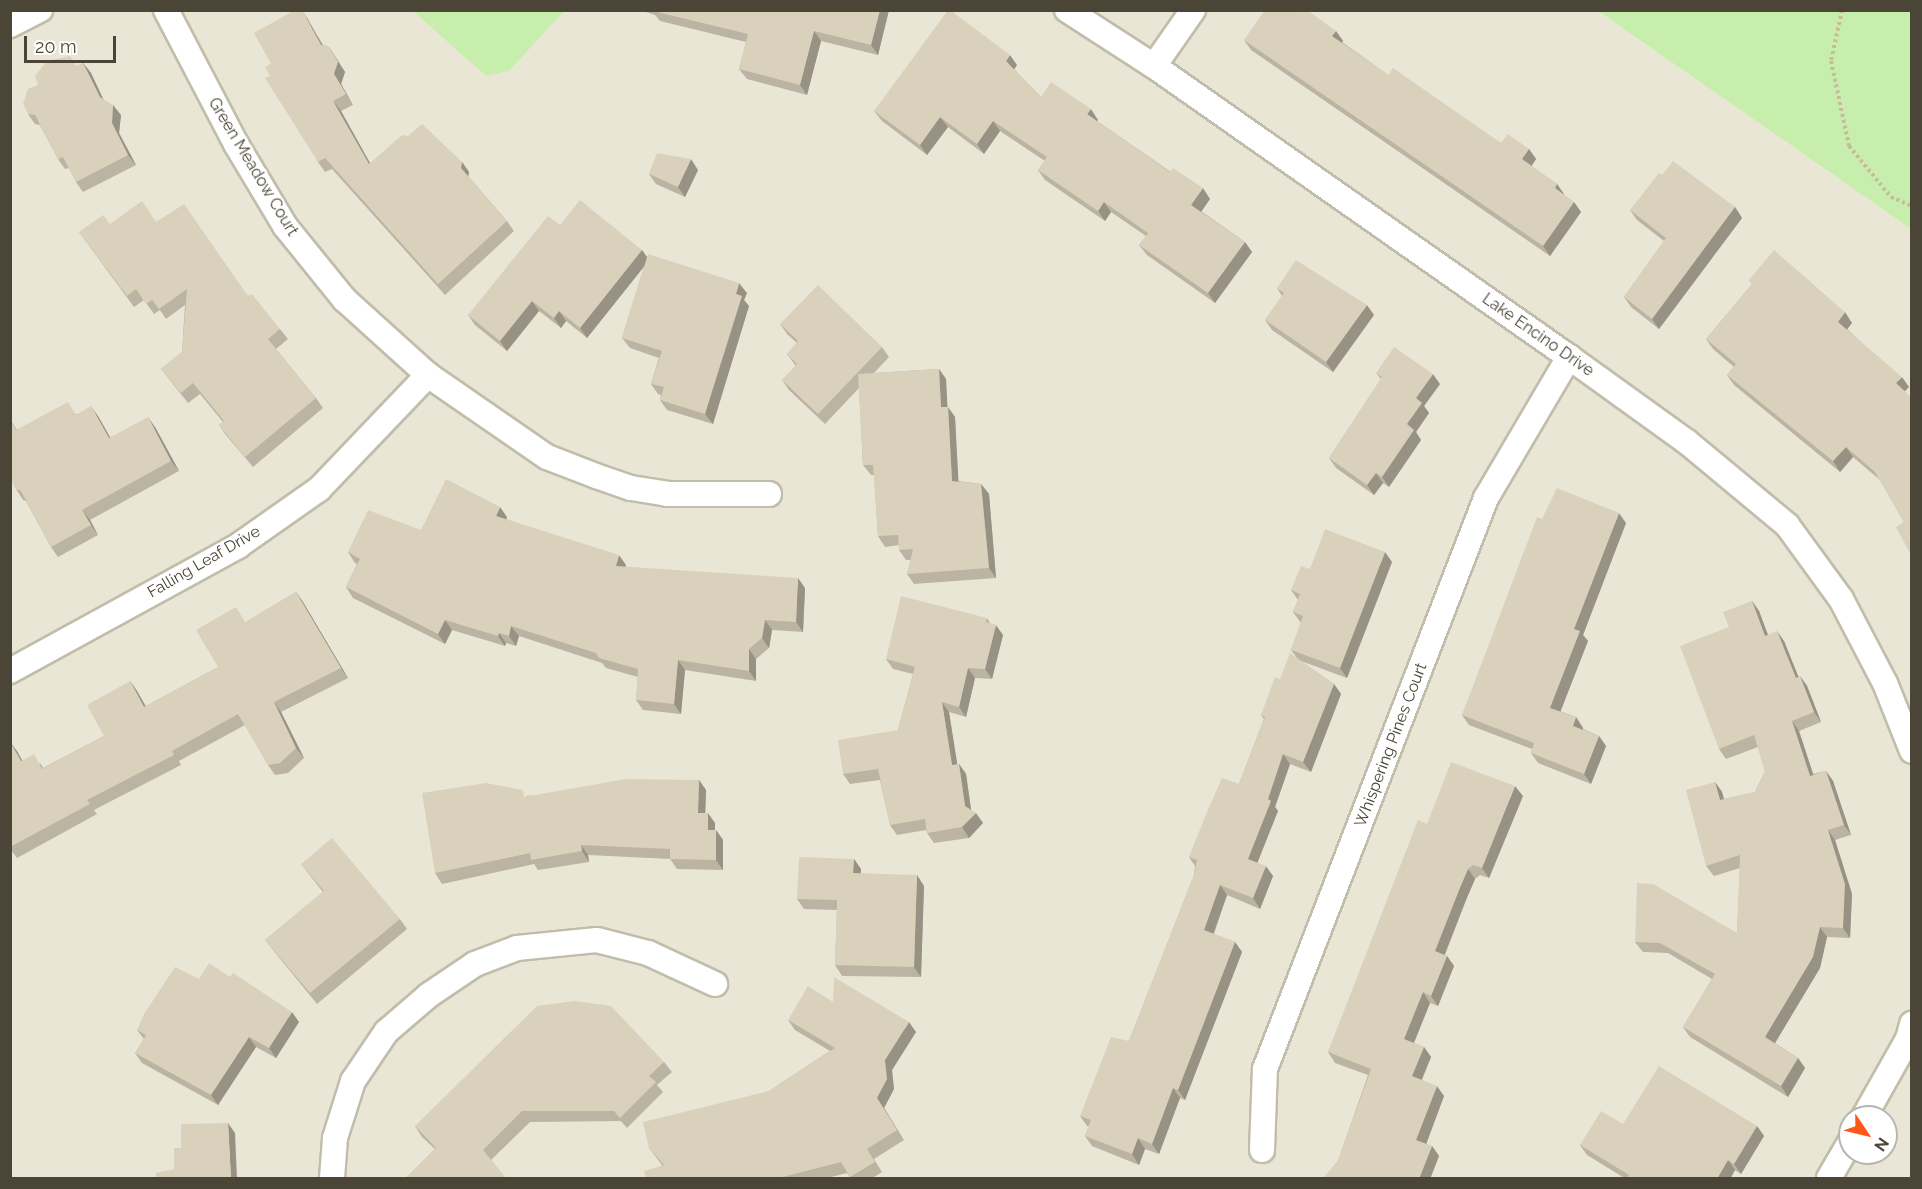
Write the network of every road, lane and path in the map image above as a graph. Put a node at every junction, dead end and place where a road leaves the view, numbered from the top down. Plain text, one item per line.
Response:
1 (40, 10) edge
2 (166, 10) edge
3 (1067, 10) edge
4 (1193, 10) edge
5 (1842, 10) edge
6 (10, 25) edge
7 (1154, 66) junction
8 (1911, 206) edge
9 (1569, 357) junction
10 (428, 375) junction
11 (769, 494) dead end
12 (10, 671) edge
13 (1911, 751) edge
14 (715, 984) dead end
15 (1911, 1024) edge
16 (1871, 1105) edge
17 (1262, 1150) dead end
18 (1838, 1163) edge
19 (332, 1179) edge
20 (1829, 1179) edge

1 - 6 street
2 - 10 street, Green Meadow Court
3 - 7 street, Lake Encino Drive
4 - 7 street
5 - 8 path
7 - 9 street, Lake Encino Drive
9 - 13 street, Lake Encino Drive
9 - 17 street, Whispering Pines Court
10 - 11 street, Green Meadow Court
10 - 12 street, Falling Leaf Drive
14 - 19 street
15 - 16 street
18 - 20 street

